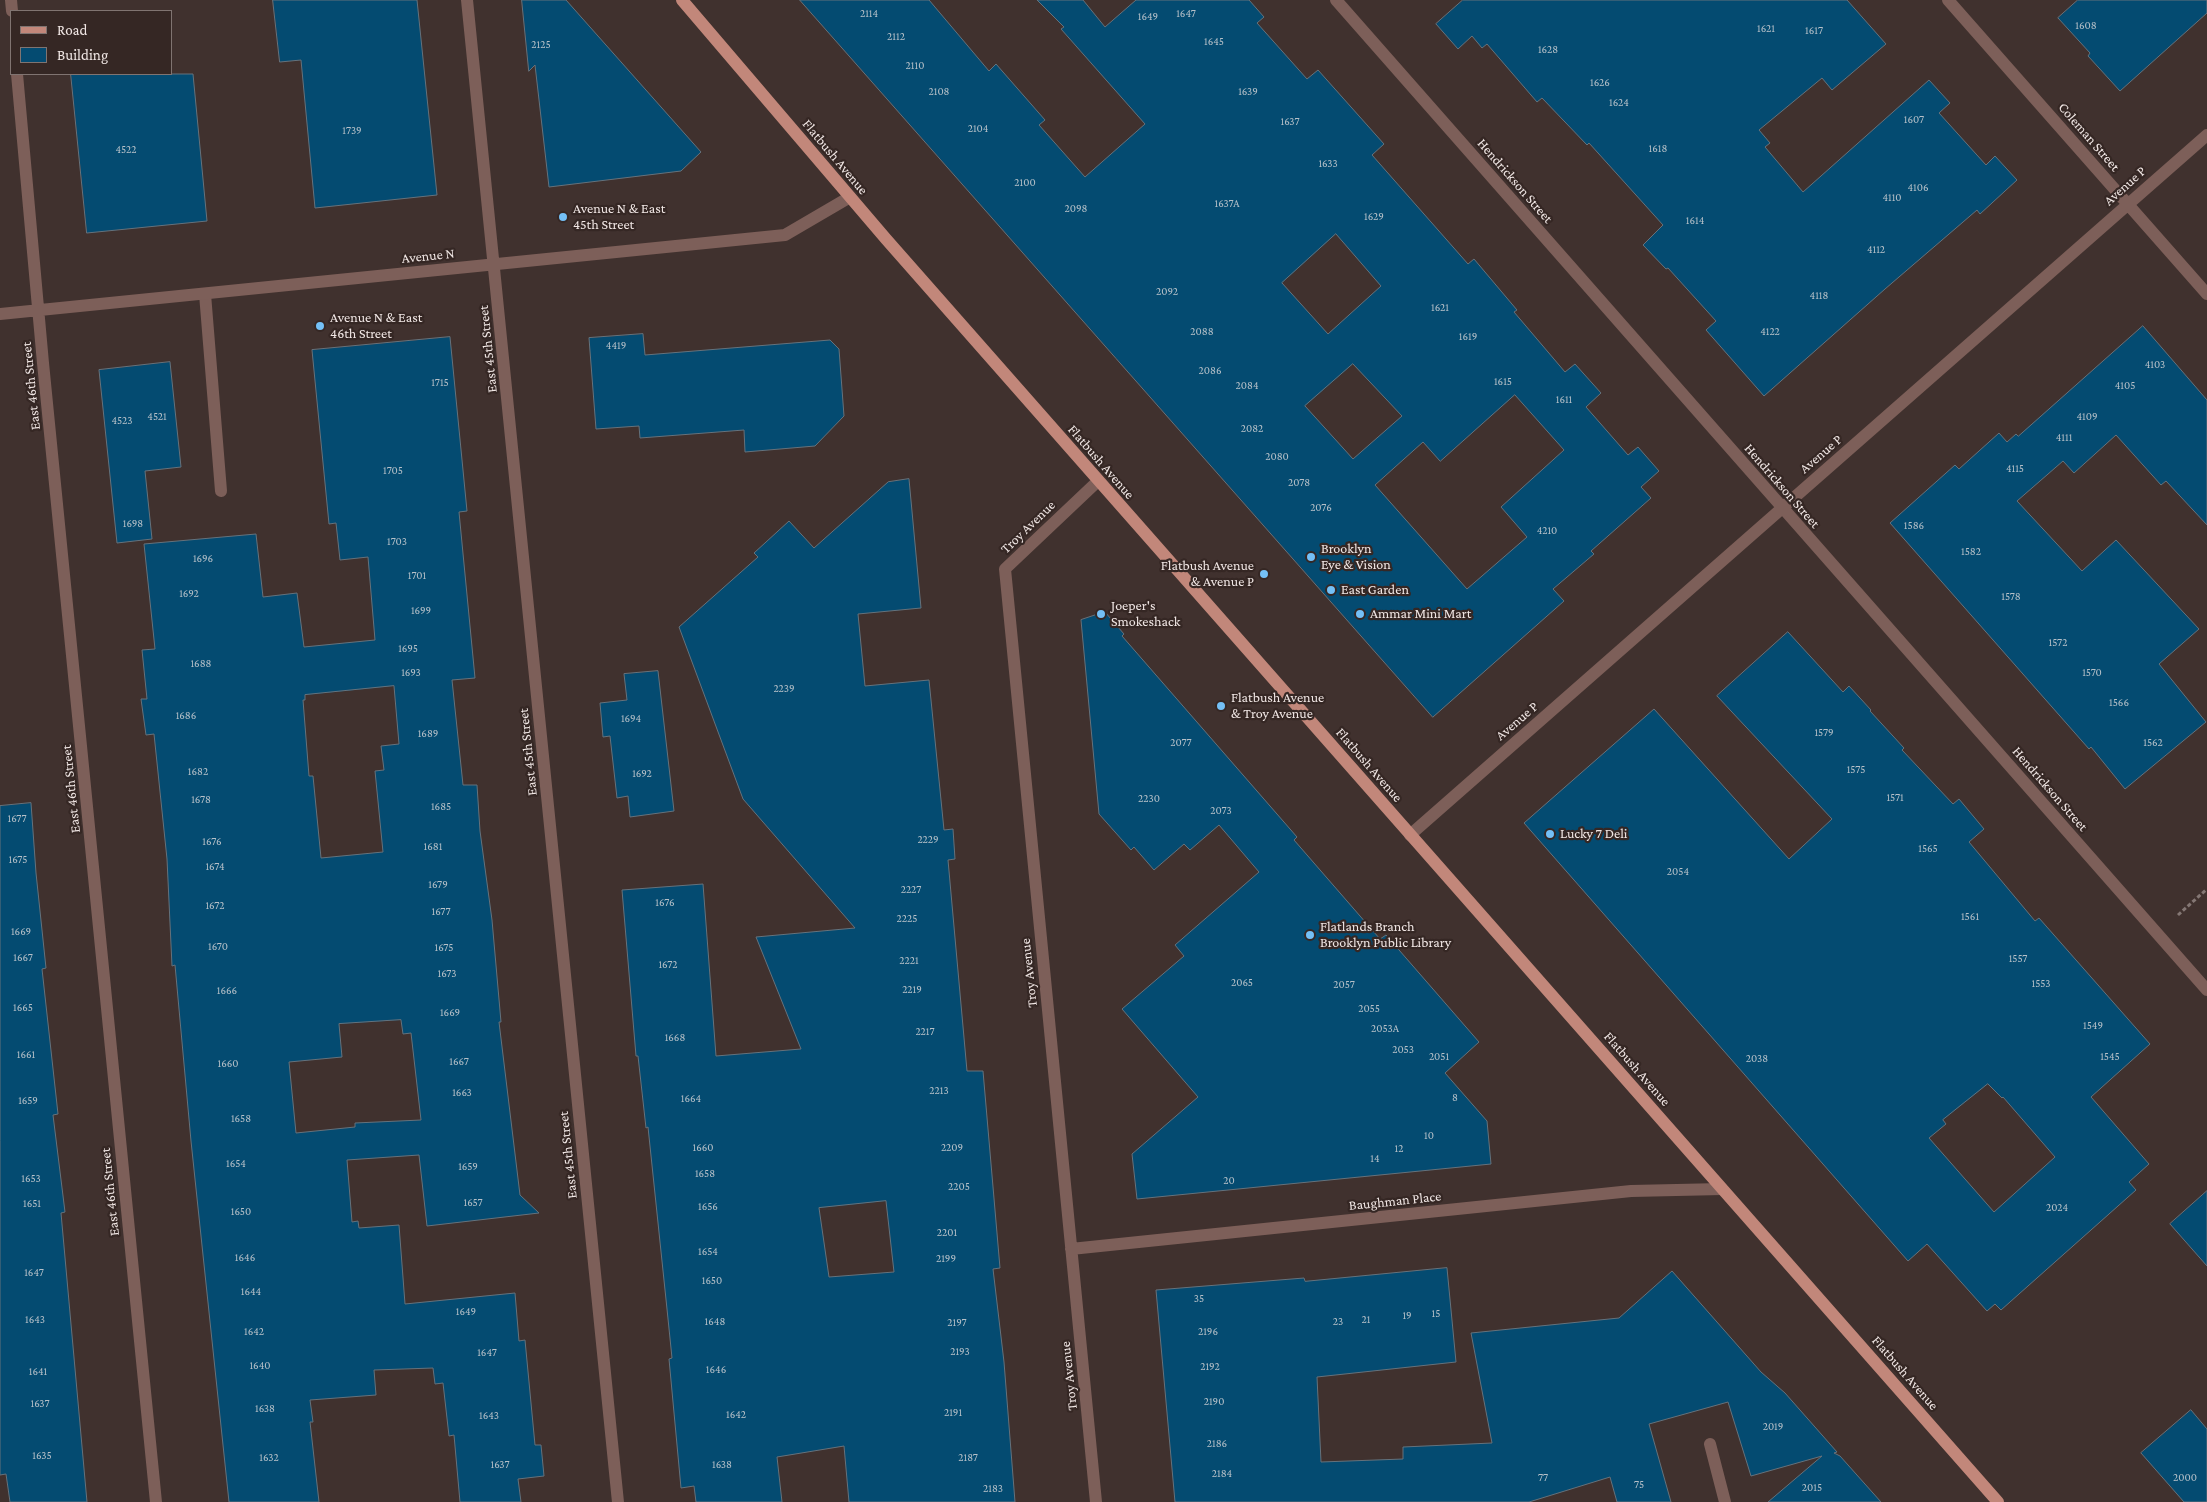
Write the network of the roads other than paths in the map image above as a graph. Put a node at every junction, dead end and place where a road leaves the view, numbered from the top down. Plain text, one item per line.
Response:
1 (467, 0) edge
2 (682, 0) edge
3 (1336, 0) edge
4 (1948, 0) edge
5 (17, 75) edge
6 (2207, 134) edge
7 (850, 197) junction
8 (2128, 205) junction
9 (494, 265) junction
10 (205, 294) junction
11 (2207, 294) edge
12 (38, 310) junction
13 (0, 314) edge
14 (1098, 481) junction
15 (221, 491) dead end
16 (1782, 508) junction
17 (1410, 835) junction
18 (2207, 990) edge
19 (1722, 1189) junction
20 (1071, 1250) junction
21 (1710, 1444) dead end
22 (156, 1502) edge
23 (618, 1502) edge
24 (1096, 1502) edge
25 (1725, 1502) edge
26 (1998, 1502) edge

1 - 9 street, East 45th Street
2 - 7 main road, Flatbush Avenue
3 - 16 street, Hendrickson Street
4 - 8 street, Coleman Street
5 - 12 street, East 46th Street
6 - 8 street, Avenue P
7 - 9 street, Avenue N
7 - 14 main road, Flatbush Avenue
8 - 11 street, Coleman Street
8 - 16 street, Avenue P
9 - 10 street, Avenue N
9 - 23 street, East 45th Street
10 - 12 street, Avenue N
10 - 15 street
12 - 13 street, Avenue N
12 - 22 street, East 46th Street
14 - 17 main road, Flatbush Avenue
14 - 20 street, Troy Avenue
16 - 17 street, Avenue P
16 - 18 street, Hendrickson Street
17 - 19 main road, Flatbush Avenue
19 - 20 street, Baughman Place
19 - 26 main road, Flatbush Avenue
20 - 24 street, Troy Avenue
21 - 25 street

